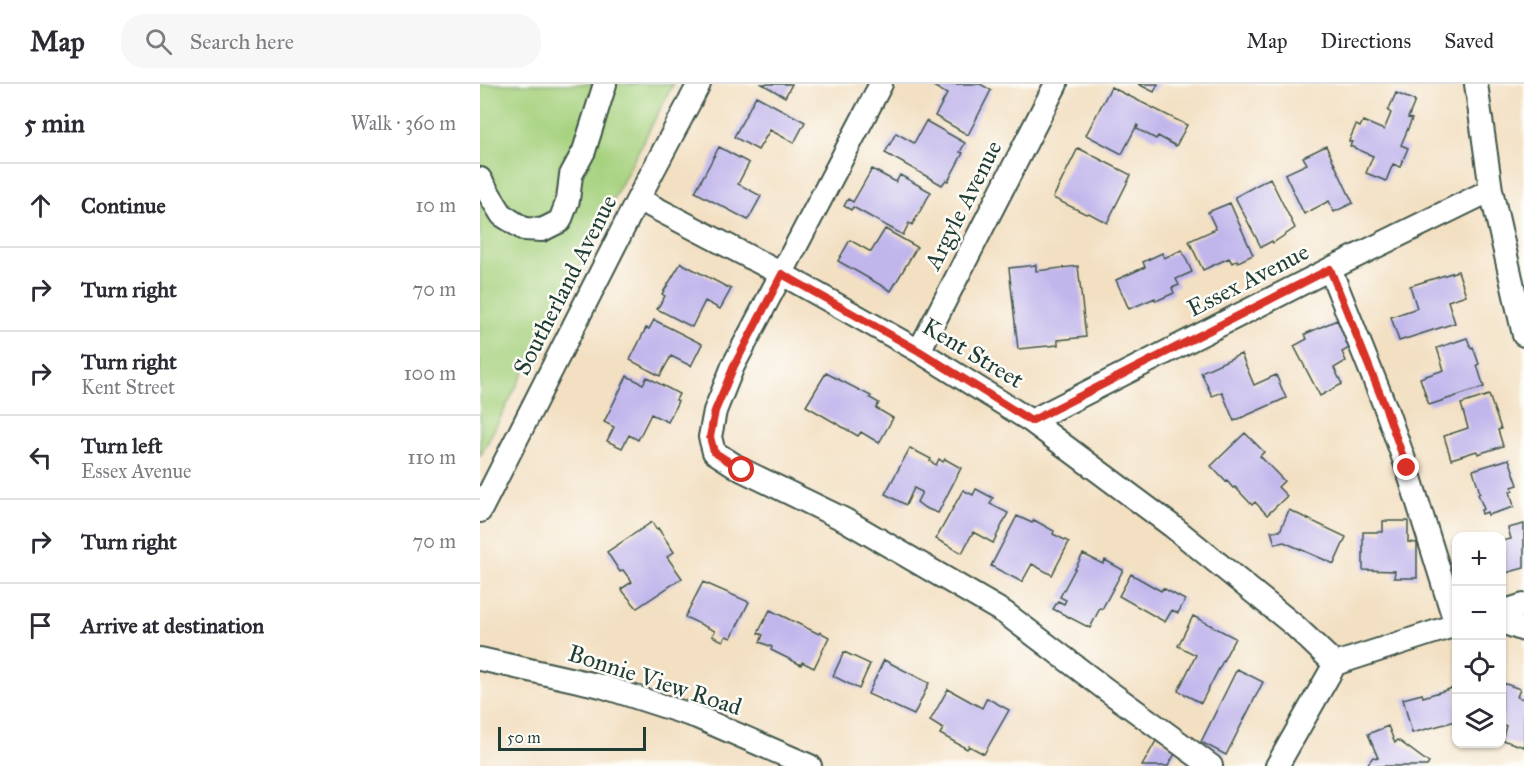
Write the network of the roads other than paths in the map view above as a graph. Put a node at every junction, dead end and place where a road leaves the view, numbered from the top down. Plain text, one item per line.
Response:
1 (605, 84) edge
2 (699, 84) edge
3 (881, 84) edge
4 (1056, 84) edge
5 (1476, 84) edge
6 (480, 179) edge
7 (1491, 190) junction
8 (638, 199) junction
9 (1330, 269) junction
10 (782, 274) junction
11 (1524, 335) edge
12 (919, 351) junction
13 (1031, 421) junction
14 (480, 511) edge
15 (1524, 605) edge
16 (1506, 611) edge
17 (1452, 612) edge
18 (1506, 623) edge
19 (1452, 626) edge
20 (1524, 630) edge
21 (480, 659) edge
22 (1335, 664) junction
23 (810, 766) edge
24 (1211, 766) edge
25 (1277, 766) edge

1 - 6 street
2 - 8 street, Southerland Avenue
3 - 10 street
4 - 12 street, Argyle Avenue
5 - 7 street
7 - 9 street, Essex Avenue
7 - 11 street
8 - 10 street, Kent Street
8 - 14 street, Southerland Avenue
9 - 13 street, Essex Avenue
9 - 17 street
10 - 12 street, Kent Street
10 - 24 street
12 - 13 street, Kent Street
13 - 22 street, Kent Street
15 - 16 street
18 - 20 street
19 - 22 street
21 - 23 street, Bonnie View Road
22 - 25 street

